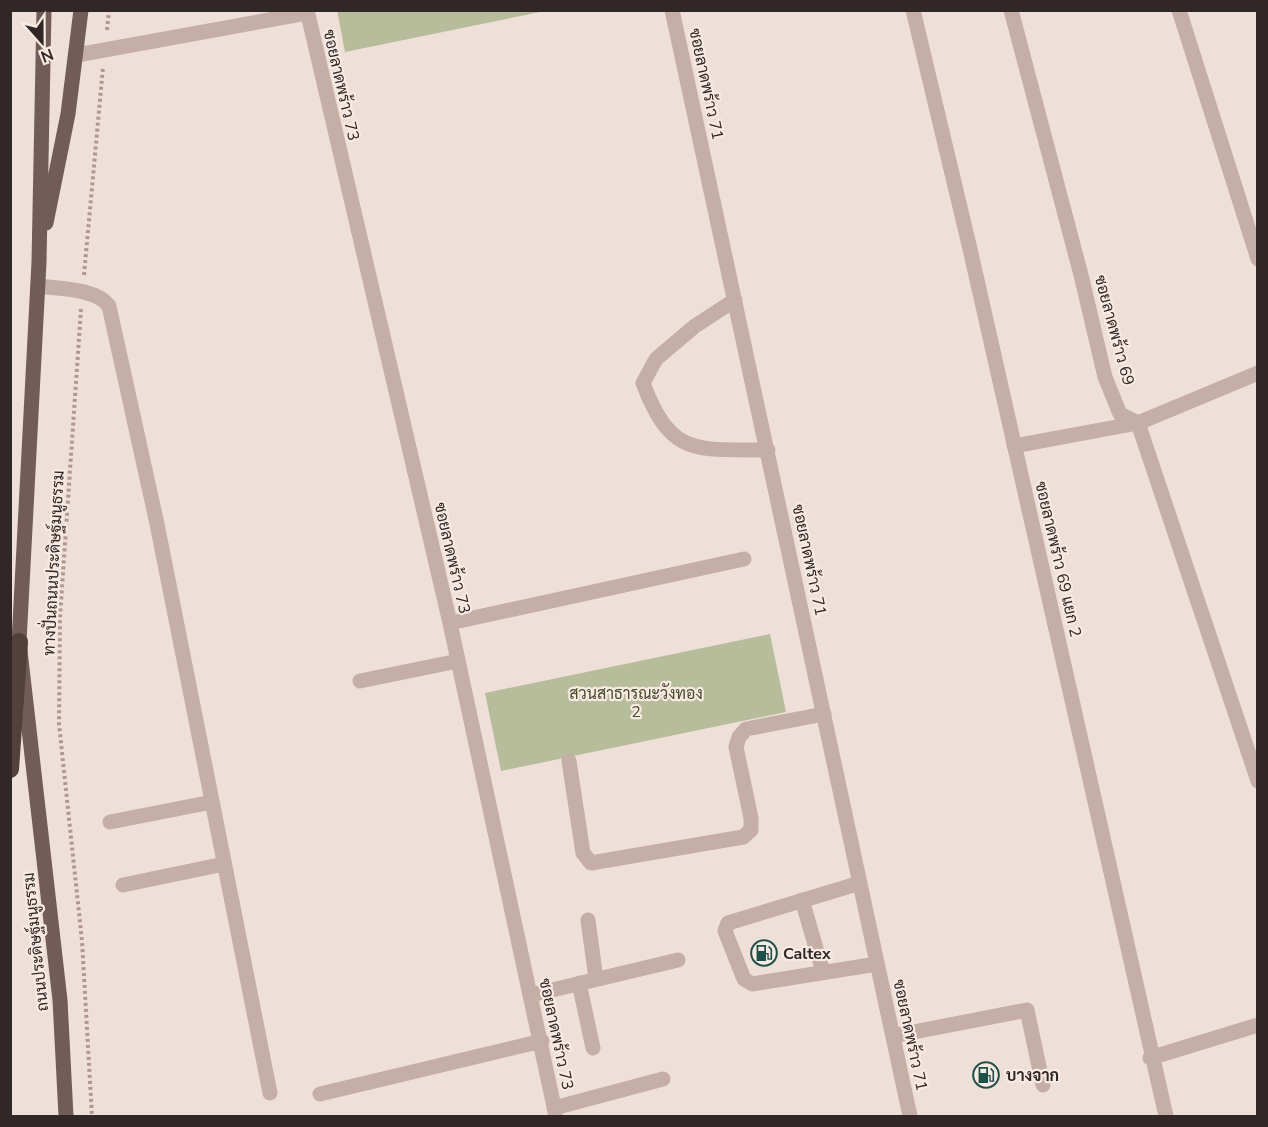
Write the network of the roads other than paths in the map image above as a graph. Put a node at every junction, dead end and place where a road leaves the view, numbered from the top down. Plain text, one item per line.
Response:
1 (44, 10) edge
2 (81, 10) edge
3 (672, 10) edge
4 (913, 10) edge
5 (1011, 10) edge
6 (1179, 10) edge
7 (307, 12) edge
8 (77, 55) junction
9 (1257, 259) edge
10 (39, 262) junction
11 (38, 286) junction
12 (735, 300) junction
13 (1257, 373) edge
14 (1138, 423) junction
15 (1014, 446) junction
16 (768, 450) junction
17 (744, 559) dead end
18 (450, 623) junction
19 (19, 642) junction
20 (458, 661) junction
21 (360, 681) dead end
22 (824, 714) junction
23 (569, 761) dead end
24 (10, 769) edge
25 (1257, 782) edge
26 (212, 802) junction
27 (110, 822) dead end
28 (224, 864) junction
29 (860, 884) junction
30 (123, 885) dead end
31 (802, 900) junction
32 (588, 920) dead end
33 (678, 960) dead end
34 (877, 964) junction
35 (823, 972) junction
36 (596, 980) junction
37 (579, 983) junction
38 (531, 995) junction
39 (1257, 1025) edge
40 (893, 1036) junction
41 (542, 1041) junction
42 (593, 1048) dead end
43 (1150, 1058) junction
44 (663, 1079) dead end
45 (1043, 1085) dead end
46 (270, 1093) dead end
47 (320, 1094) dead end
48 (555, 1112) edge
49 (66, 1116) edge
50 (910, 1116) edge
51 (1166, 1116) edge

1 - 10 main road, ถนนประดิษฐ์มนูธรรม
2 - 8 main road
3 - 12 street, ซอยลาดพร้าว 71
4 - 15 street, ซอยลาดพร้าว 69 แยก 2
5 - 14 street, ซอยลาดพร้าว 69
6 - 9 street
7 - 8 street
7 - 18 street, ซอยลาดพร้าว 73
8 - 10 main road
10 - 11 main road, ถนนประดิษฐ์มนูธรรม
11 - 19 main road, ถนนประดิษฐ์มนูธรรม
11 - 26 street
12 - 16 street, ซอยลาดพร้าว 71
12 - 16 street
13 - 14 street
14 - 15 street
14 - 25 street
15 - 43 street, ซอยลาดพร้าว 69 แยก 2
16 - 22 street, ซอยลาดพร้าว 71
17 - 18 street
18 - 20 street, ซอยลาดพร้าว 73
19 - 24 highway
19 - 49 main road, ถนนประดิษฐ์มนูธรรม
20 - 21 street
20 - 38 street, ซอยลาดพร้าว 73
22 - 23 street
22 - 29 street, ซอยลาดพร้าว 71
26 - 27 street
26 - 28 street
28 - 30 street
28 - 46 street
29 - 31 street
29 - 34 street, ซอยลาดพร้าว 71
31 - 35 street
31 - 35 street
32 - 36 street
33 - 36 street
34 - 35 street
34 - 40 street, ซอยลาดพร้าว 71
36 - 37 street
37 - 38 street
37 - 42 street
38 - 41 street, ซอยลาดพร้าว 73
39 - 43 street
40 - 45 street
40 - 50 street, ซอยลาดพร้าว 71
41 - 47 street
41 - 48 street, ซอยลาดพร้าว 73
43 - 51 street, ซอยลาดพร้าว 69 แยก 2
44 - 48 street

